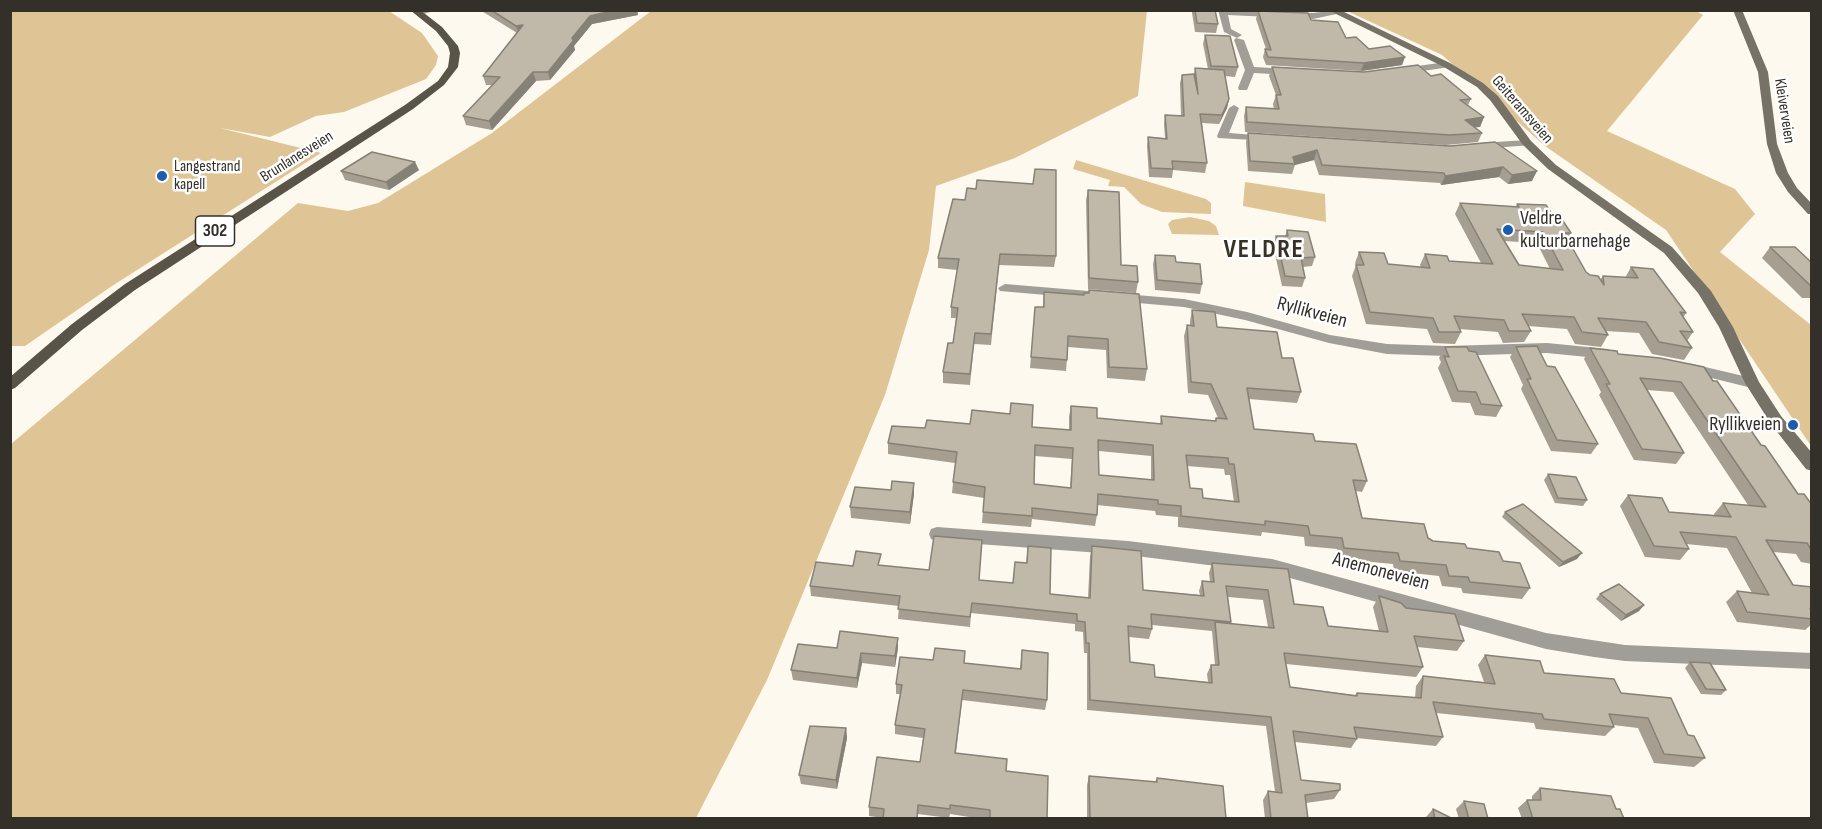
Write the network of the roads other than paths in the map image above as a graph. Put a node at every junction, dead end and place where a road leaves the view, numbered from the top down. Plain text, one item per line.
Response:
1 (1737, 10) edge
2 (1222, 11) edge
3 (422, 12) edge
4 (1334, 12) edge
5 (1447, 64) junction
6 (1250, 70) junction
7 (1390, 72) edge
8 (1303, 73) edge
9 (1243, 88) dead end
10 (1234, 108) dead end
11 (1282, 140) edge
12 (1527, 143) junction
13 (1469, 147) edge
14 (1812, 211) edge
15 (1005, 288) dead end
16 (1622, 356) edge
17 (1669, 364) edge
18 (1752, 383) junction
19 (10, 385) edge
20 (1812, 465) edge
21 (937, 534) edge
22 (1812, 661) edge

1 - 14 street, Kleiverveien
2 - 4 street
2 - 6 street
3 - 19 main road, Brunlanesveien / 302
4 - 5 street, Geiteramsveien
5 - 7 street
5 - 12 street, Geiteramsveien
6 - 8 street
6 - 9 street
10 - 11 street
12 - 13 street
12 - 18 street, Geiteramsveien
15 - 16 street, Ryllikveien
17 - 18 street
18 - 20 street, Geiteramsveien
21 - 22 street, Anemoneveien

